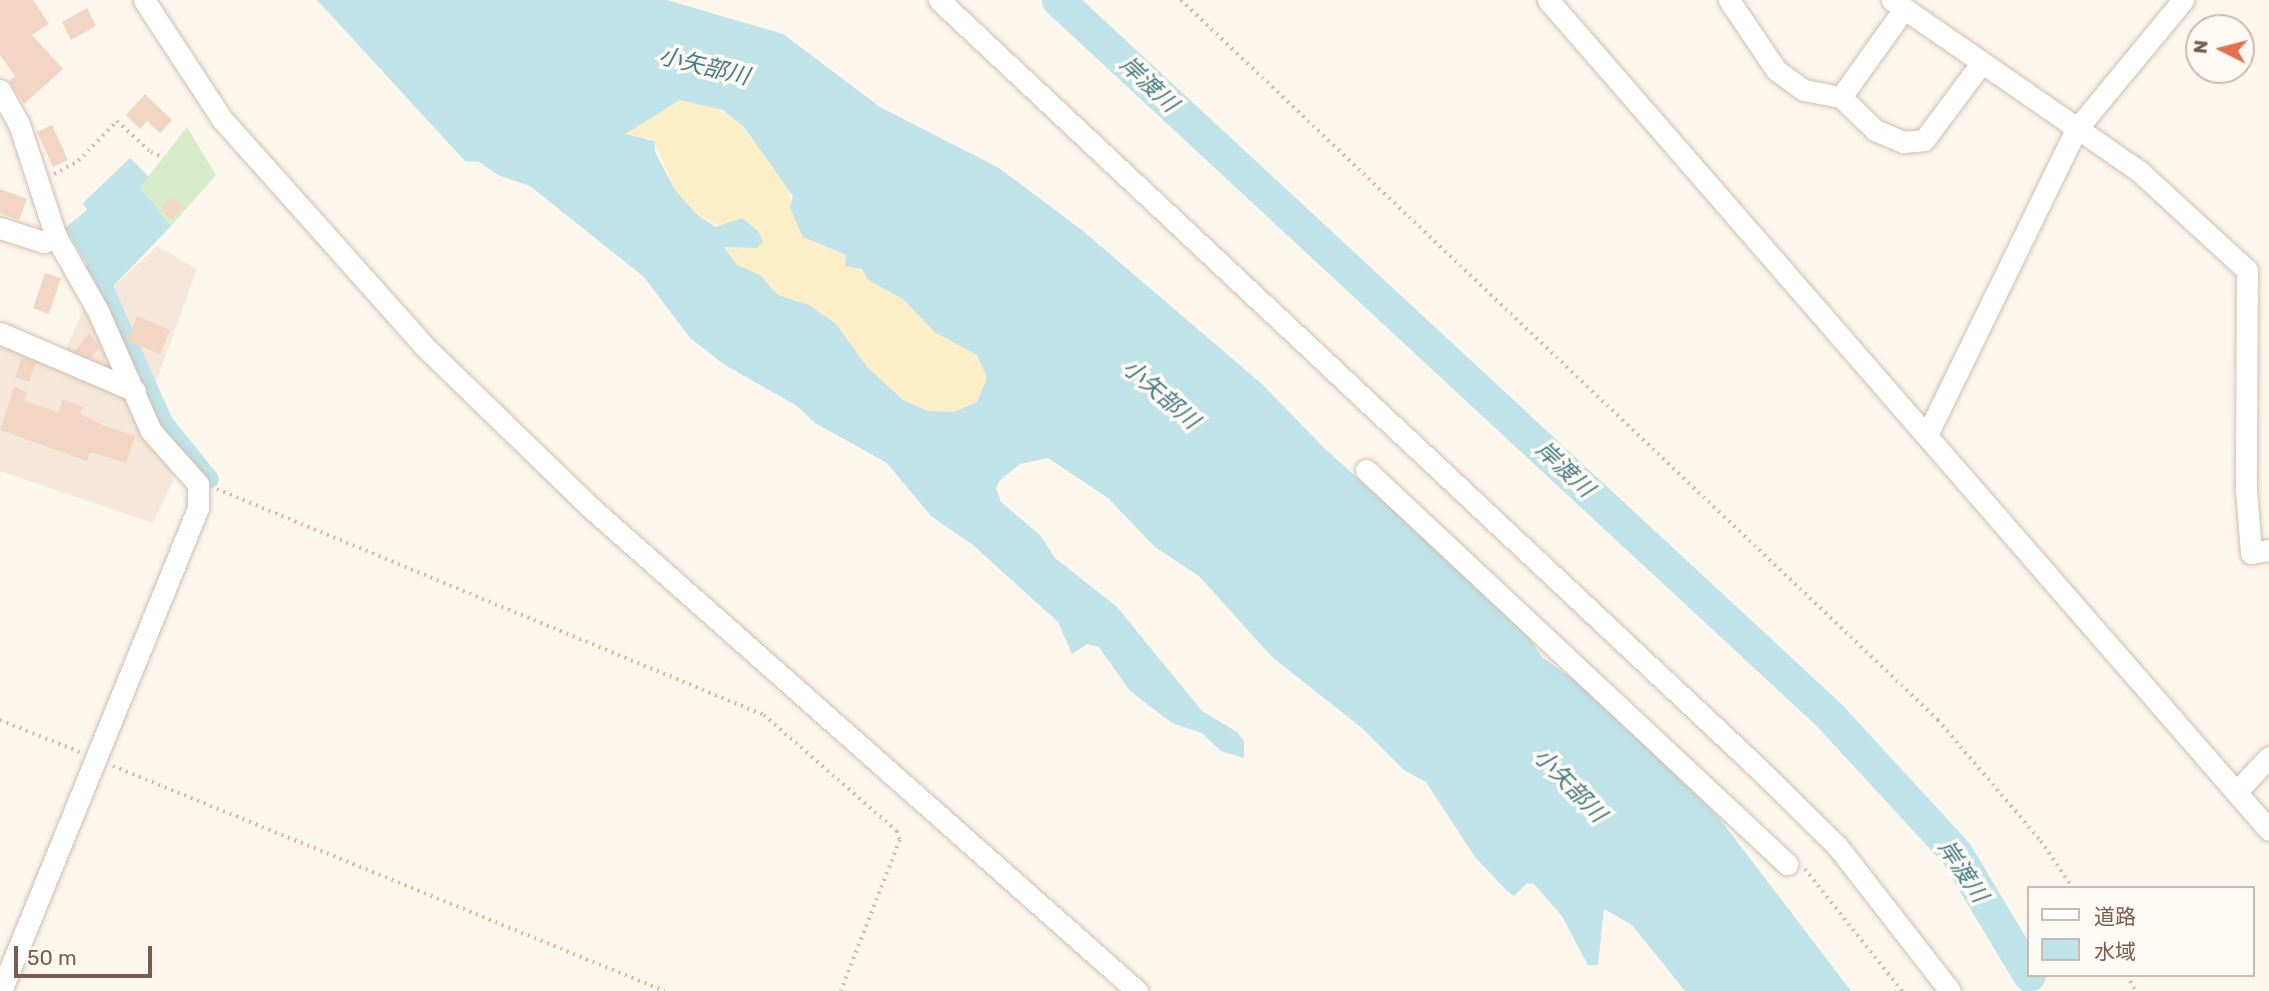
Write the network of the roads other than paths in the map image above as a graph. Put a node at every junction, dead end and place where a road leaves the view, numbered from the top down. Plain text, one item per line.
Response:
1 (144, 0) edge
2 (939, 0) edge
3 (1729, 0) edge
4 (2183, 0) edge
5 (1558, 4) edge
6 (1898, 5) edge
7 (1980, 65) junction
8 (0, 90) edge
9 (1841, 97) junction
10 (2075, 131) junction
11 (0, 228) edge
12 (56, 237) junction
13 (0, 333) edge
14 (135, 391) junction
15 (1927, 435) junction
16 (1366, 470) dead end
17 (2269, 550) edge
18 (2269, 757) edge
19 (2238, 790) junction
20 (2269, 830) edge
21 (1787, 864) road end
22 (1, 991) edge
23 (1137, 991) edge
24 (1950, 991) edge

1 - 23 street
2 - 24 street
3 - 9 street
4 - 10 street
5 - 15 street
6 - 7 street
6 - 9 street
7 - 9 street
7 - 10 street
8 - 12 street
10 - 15 street
10 - 17 street
11 - 12 street
12 - 14 street
13 - 14 street
14 - 22 street
15 - 19 street
16 - 21 street
18 - 19 street
19 - 20 street

